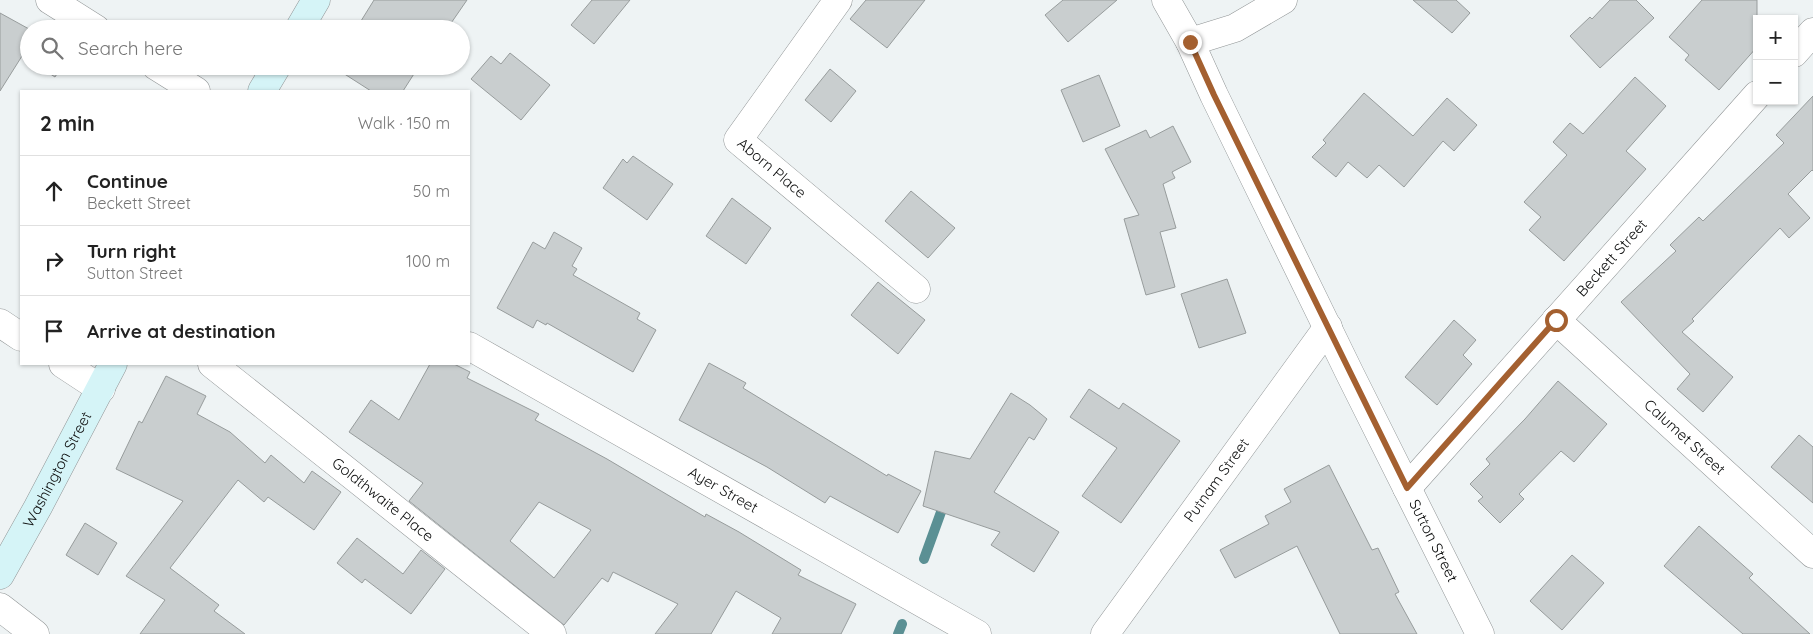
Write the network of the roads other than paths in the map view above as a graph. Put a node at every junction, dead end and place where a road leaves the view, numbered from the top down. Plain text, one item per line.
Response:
1 (50, 0) edge
2 (316, 0) edge
3 (838, 0) edge
4 (1166, 0) edge
5 (1283, 0) edge
6 (82, 20) edge
7 (304, 20) edge
8 (1813, 32) edge
9 (1190, 42) junction
10 (1798, 49) edge
11 (170, 75) edge
12 (272, 75) edge
13 (194, 90) edge
14 (263, 90) edge
15 (1753, 99) edge
16 (916, 289) dead end
17 (1556, 320) junction
18 (0, 323) edge
19 (1328, 327) junction
20 (20, 336) edge
21 (470, 347) edge
22 (65, 365) edge
23 (112, 365) edge
24 (213, 365) edge
25 (101, 388) junction
26 (1407, 488) junction
27 (1813, 554) edge
28 (0, 574) edge
29 (0, 607) edge
30 (34, 634) edge
31 (552, 634) edge
32 (977, 634) edge
33 (1104, 634) edge
34 (1480, 634) edge

1 - 6 street
2 - 7 main road
3 - 16 street, Aborn Place
4 - 9 street, Sutton Street
5 - 9 street
8 - 10 street
9 - 19 street, Sutton Street
11 - 13 street
12 - 14 main road
15 - 17 street, Beckett Street
17 - 26 street, Beckett Street
17 - 27 street, Calumet Street
18 - 20 street
19 - 26 street, Sutton Street
19 - 33 street, Putnam Street
21 - 32 street, Ayer Street
22 - 25 street
23 - 25 main road, Washington Street
24 - 31 street, Goldthwaite Place
25 - 28 main road, Washington Street
26 - 34 street, Sutton Street
29 - 30 street

